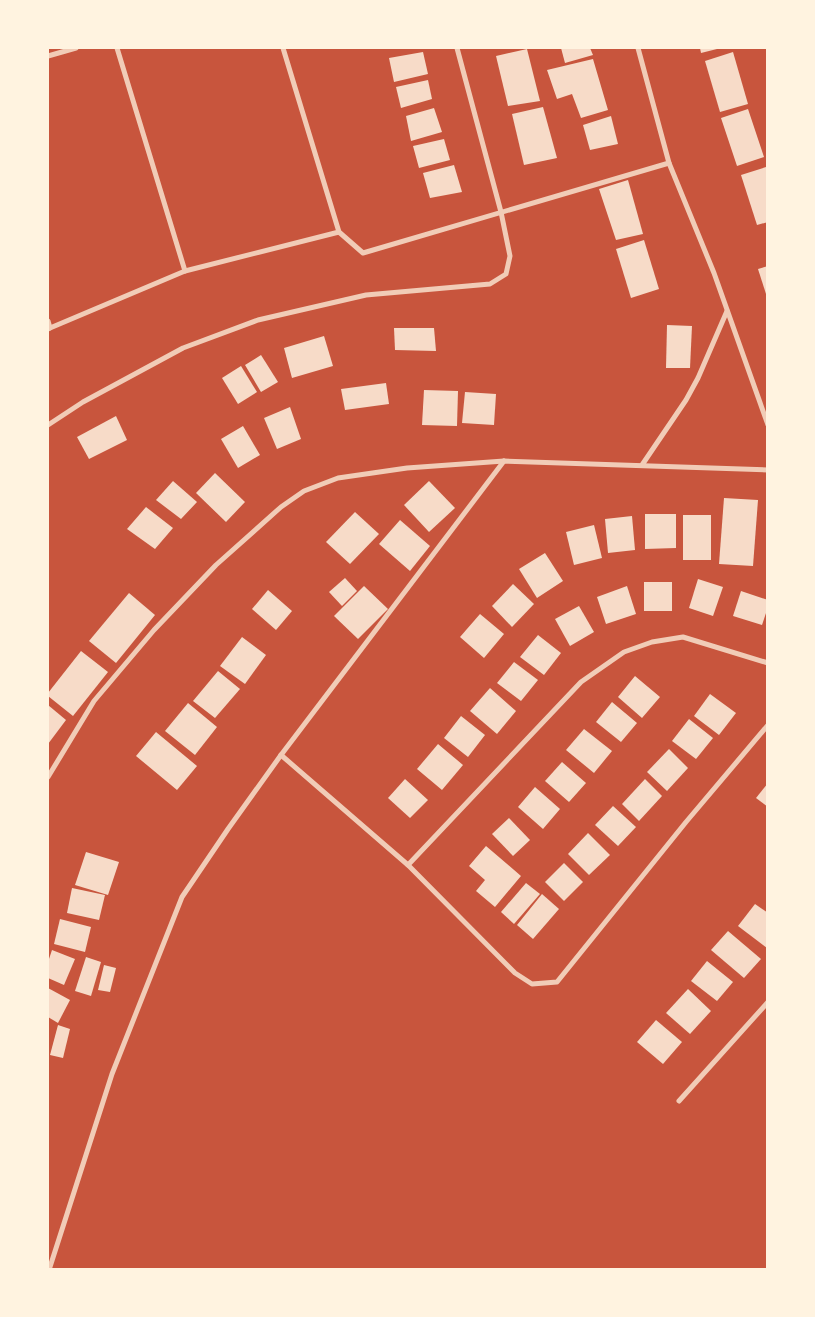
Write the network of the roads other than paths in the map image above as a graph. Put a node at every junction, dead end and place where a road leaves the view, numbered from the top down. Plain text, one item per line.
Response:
1 (76, 48) edge
2 (117, 48) edge
3 (283, 48) edge
4 (457, 48) edge
5 (638, 48) edge
6 (48, 56) edge
7 (669, 163) junction
8 (501, 212) junction
9 (339, 232) junction
10 (185, 271) junction
11 (727, 310) junction
12 (48, 321) edge
13 (49, 328) edge
14 (48, 425) edge
15 (768, 426) edge
16 (504, 461) junction
17 (642, 465) junction
18 (768, 470) edge
19 (768, 663) edge
20 (768, 725) edge
21 (281, 755) junction
22 (48, 777) edge
23 (408, 865) junction
24 (768, 1002) edge
25 (679, 1102) dead end
26 (50, 1270) edge

1 - 6 street
2 - 10 street
3 - 9 street
4 - 8 street
5 - 7 street
7 - 8 street
7 - 11 street
8 - 9 street
8 - 14 street
9 - 10 street
10 - 13 street
11 - 15 street
11 - 17 street
12 - 13 street
16 - 17 street
16 - 21 street
16 - 22 street
17 - 18 street
19 - 23 street
20 - 23 street
21 - 23 street
21 - 26 street
24 - 25 street

